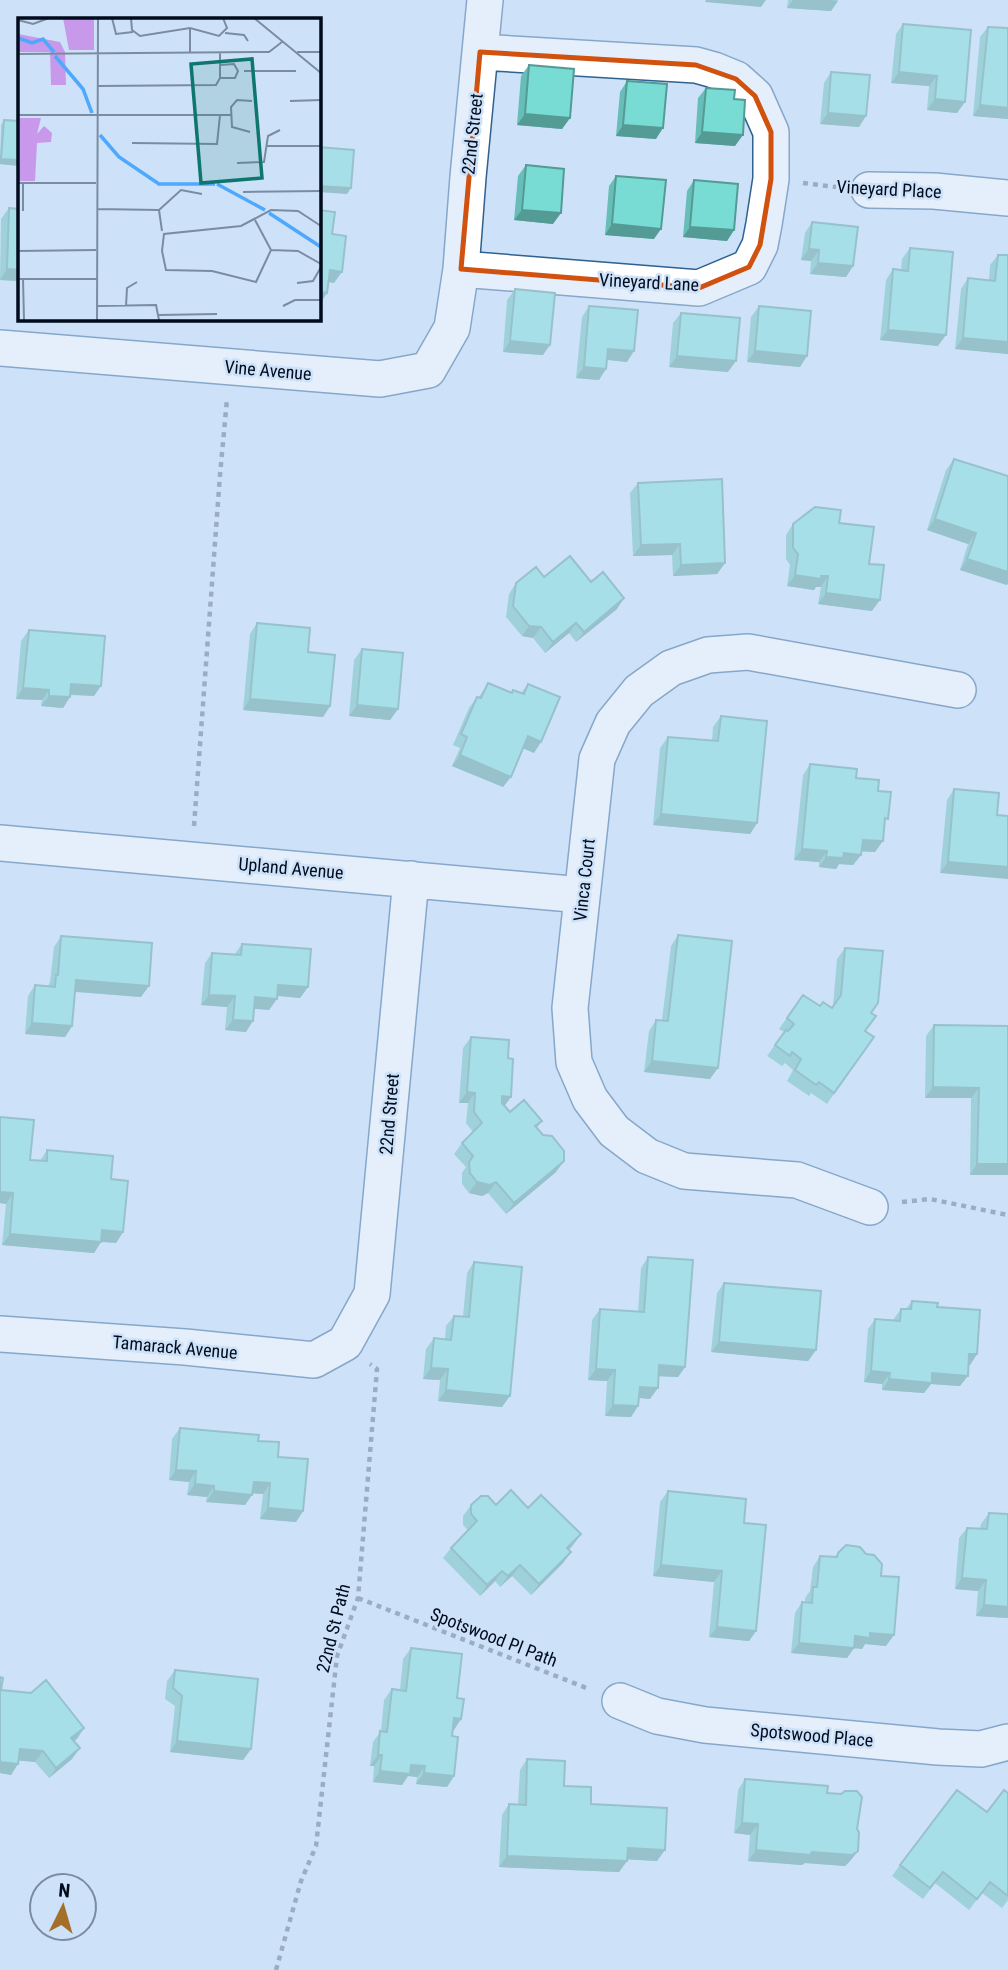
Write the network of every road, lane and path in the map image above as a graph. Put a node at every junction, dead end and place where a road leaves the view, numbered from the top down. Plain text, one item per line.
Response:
1 (485, 0) edge
2 (480, 52) junction
3 (771, 179) junction
4 (869, 190) joint
5 (1008, 198) edge
6 (461, 269) junction
7 (0, 348) edge
8 (231, 367) junction
9 (958, 690) dead end
10 (0, 843) edge
11 (191, 859) junction
12 (411, 878) junction
13 (582, 895) junction
14 (870, 1206) joint
15 (1008, 1215) edge
16 (0, 1334) edge
17 (345, 1343) junction
18 (358, 1598) junction
19 (620, 1701) joint
20 (1008, 1742) edge
21 (276, 1970) edge

1 - 2 street, 22nd Street
2 - 3 street, Vineyard Lane
2 - 6 street, 22nd Street
3 - 4 path, Vineyard Place
3 - 6 street, Vineyard Lane
4 - 5 street, Vineyard Place
6 - 8 street, Vine Avenue
7 - 8 street, Vine Avenue
8 - 11 path
9 - 13 street, Vinca Court
10 - 11 street, Upland Avenue
11 - 12 street, Upland Avenue
12 - 13 street, Upland Avenue
12 - 17 street, 22nd Street
13 - 14 street, Vinca Court
14 - 15 path
16 - 17 street, Tamarack Avenue
17 - 18 path, 22nd St Path
18 - 19 path, Spotswood Pl Path
18 - 21 path, 22nd St Path
19 - 20 street, Spotswood Place

